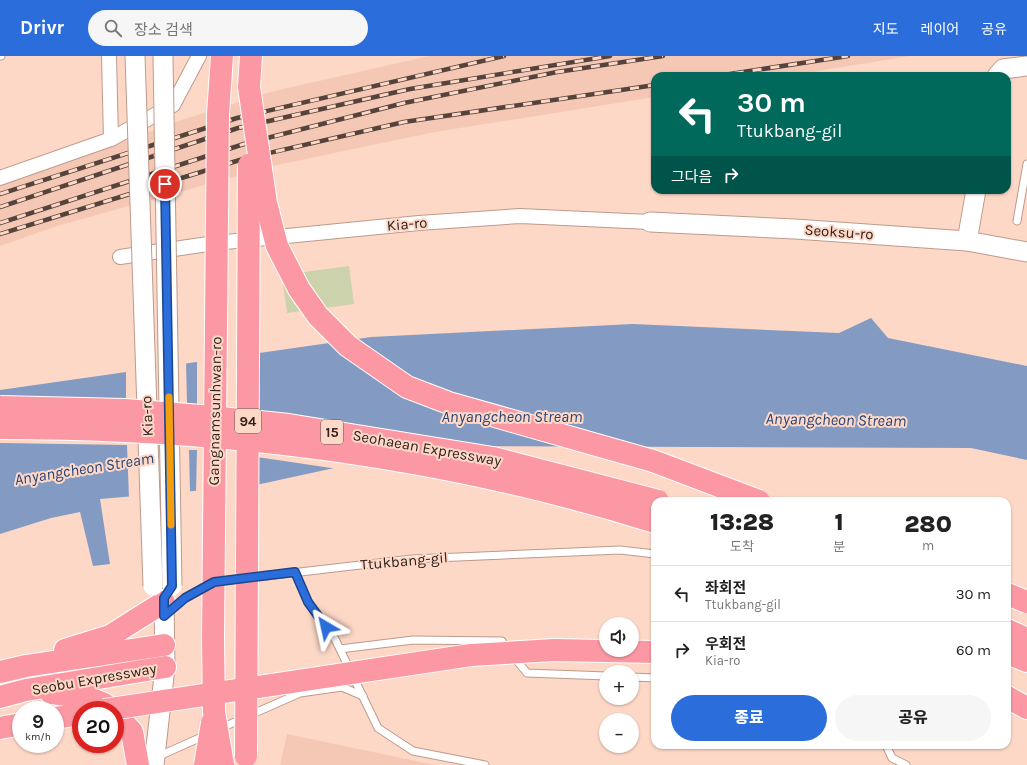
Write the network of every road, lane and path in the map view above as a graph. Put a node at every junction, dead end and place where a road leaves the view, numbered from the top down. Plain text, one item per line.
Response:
1 (109, 56) edge
2 (135, 56) edge
3 (162, 56) edge
4 (199, 56) edge
5 (222, 56) edge
6 (252, 56) edge
7 (1027, 66) edge
8 (1000, 72) edge
9 (249, 87) junction
10 (111, 138) junction
11 (1027, 164) edge
12 (0, 178) edge
13 (975, 194) edge
14 (1017, 221) dead end
15 (650, 222) joint
16 (967, 241) junction
17 (1027, 252) edge
18 (120, 257) dead end
19 (0, 406) edge
20 (0, 428) edge
21 (748, 497) edge
22 (651, 499) edge
23 (651, 521) edge
24 (651, 554) edge
25 (295, 572) junction
26 (1011, 596) edge
27 (1011, 596) edge
28 (163, 598) junction
29 (1027, 599) edge
30 (1027, 602) edge
31 (1011, 632) edge
32 (1027, 639) edge
33 (164, 645) junction
34 (340, 649) junction
35 (651, 652) edge
36 (1011, 654) edge
37 (1027, 661) edge
38 (26, 666) junction
39 (165, 667) junction
40 (0, 672) edge
41 (599, 676) edge
42 (639, 677) edge
43 (651, 678) edge
44 (26, 690) junction
45 (363, 696) junction
46 (0, 697) edge
47 (1011, 699) edge
48 (94, 701) edge
49 (124, 707) edge
50 (1027, 708) edge
51 (214, 712) junction
52 (1011, 714) edge
53 (1027, 718) edge
54 (124, 723) edge
55 (12, 726) edge
56 (0, 728) edge
57 (888, 749) edge
58 (149, 763) edge
59 (205, 765) edge
60 (223, 765) edge
61 (246, 765) edge
62 (485, 765) edge
63 (906, 765) edge

1 - 10 street
2 - 28 main road, Kia-ro, bridge
3 - 28 main road, Kia-ro, bridge
4 - 10 street
5 - 51 highway, Gangnamsunhwan-ro / 94, bridge
6 - 9 highway
7 - 8 main road
9 - 21 highway, bridge
9 - 61 highway, 94, bridge
10 - 12 street
11 - 14 lane
13 - 16 main road
15 - 16 main road, Seoksu-ro
15 - 18 street, Kia-ro
16 - 17 main road, Seoksu-ro
19 - 22 highway, Seohaean Expressway / 15, bridge
20 - 23 highway, Seohaean Expressway / 15, bridge
24 - 25 lane, Ttukbang-gil
25 - 28 lane, Ttukbang-gil
25 - 34 lane
26 - 29 lane
27 - 30 highway, bridge
28 - 33 main road, Kia-ro
28 - 38 highway
31 - 32 highway
33 - 38 highway, Seobu Expressway
33 - 39 main road, Kia-ro
34 - 41 lane
34 - 45 lane
35 - 49 highway, bridge
36 - 37 highway
38 - 40 highway, Seobu Expressway
39 - 44 highway, Seobu Expressway
39 - 58 main road, Kia-ro
42 - 43 lane
44 - 46 highway, Seobu Expressway
44 - 48 highway
45 - 58 lane
45 - 62 lane
47 - 50 highway
51 - 59 highway, bridge
51 - 60 highway, Gangnamsunhwan-ro / 94, bridge
52 - 53 highway
54 - 58 highway
55 - 56 highway
57 - 63 lane

